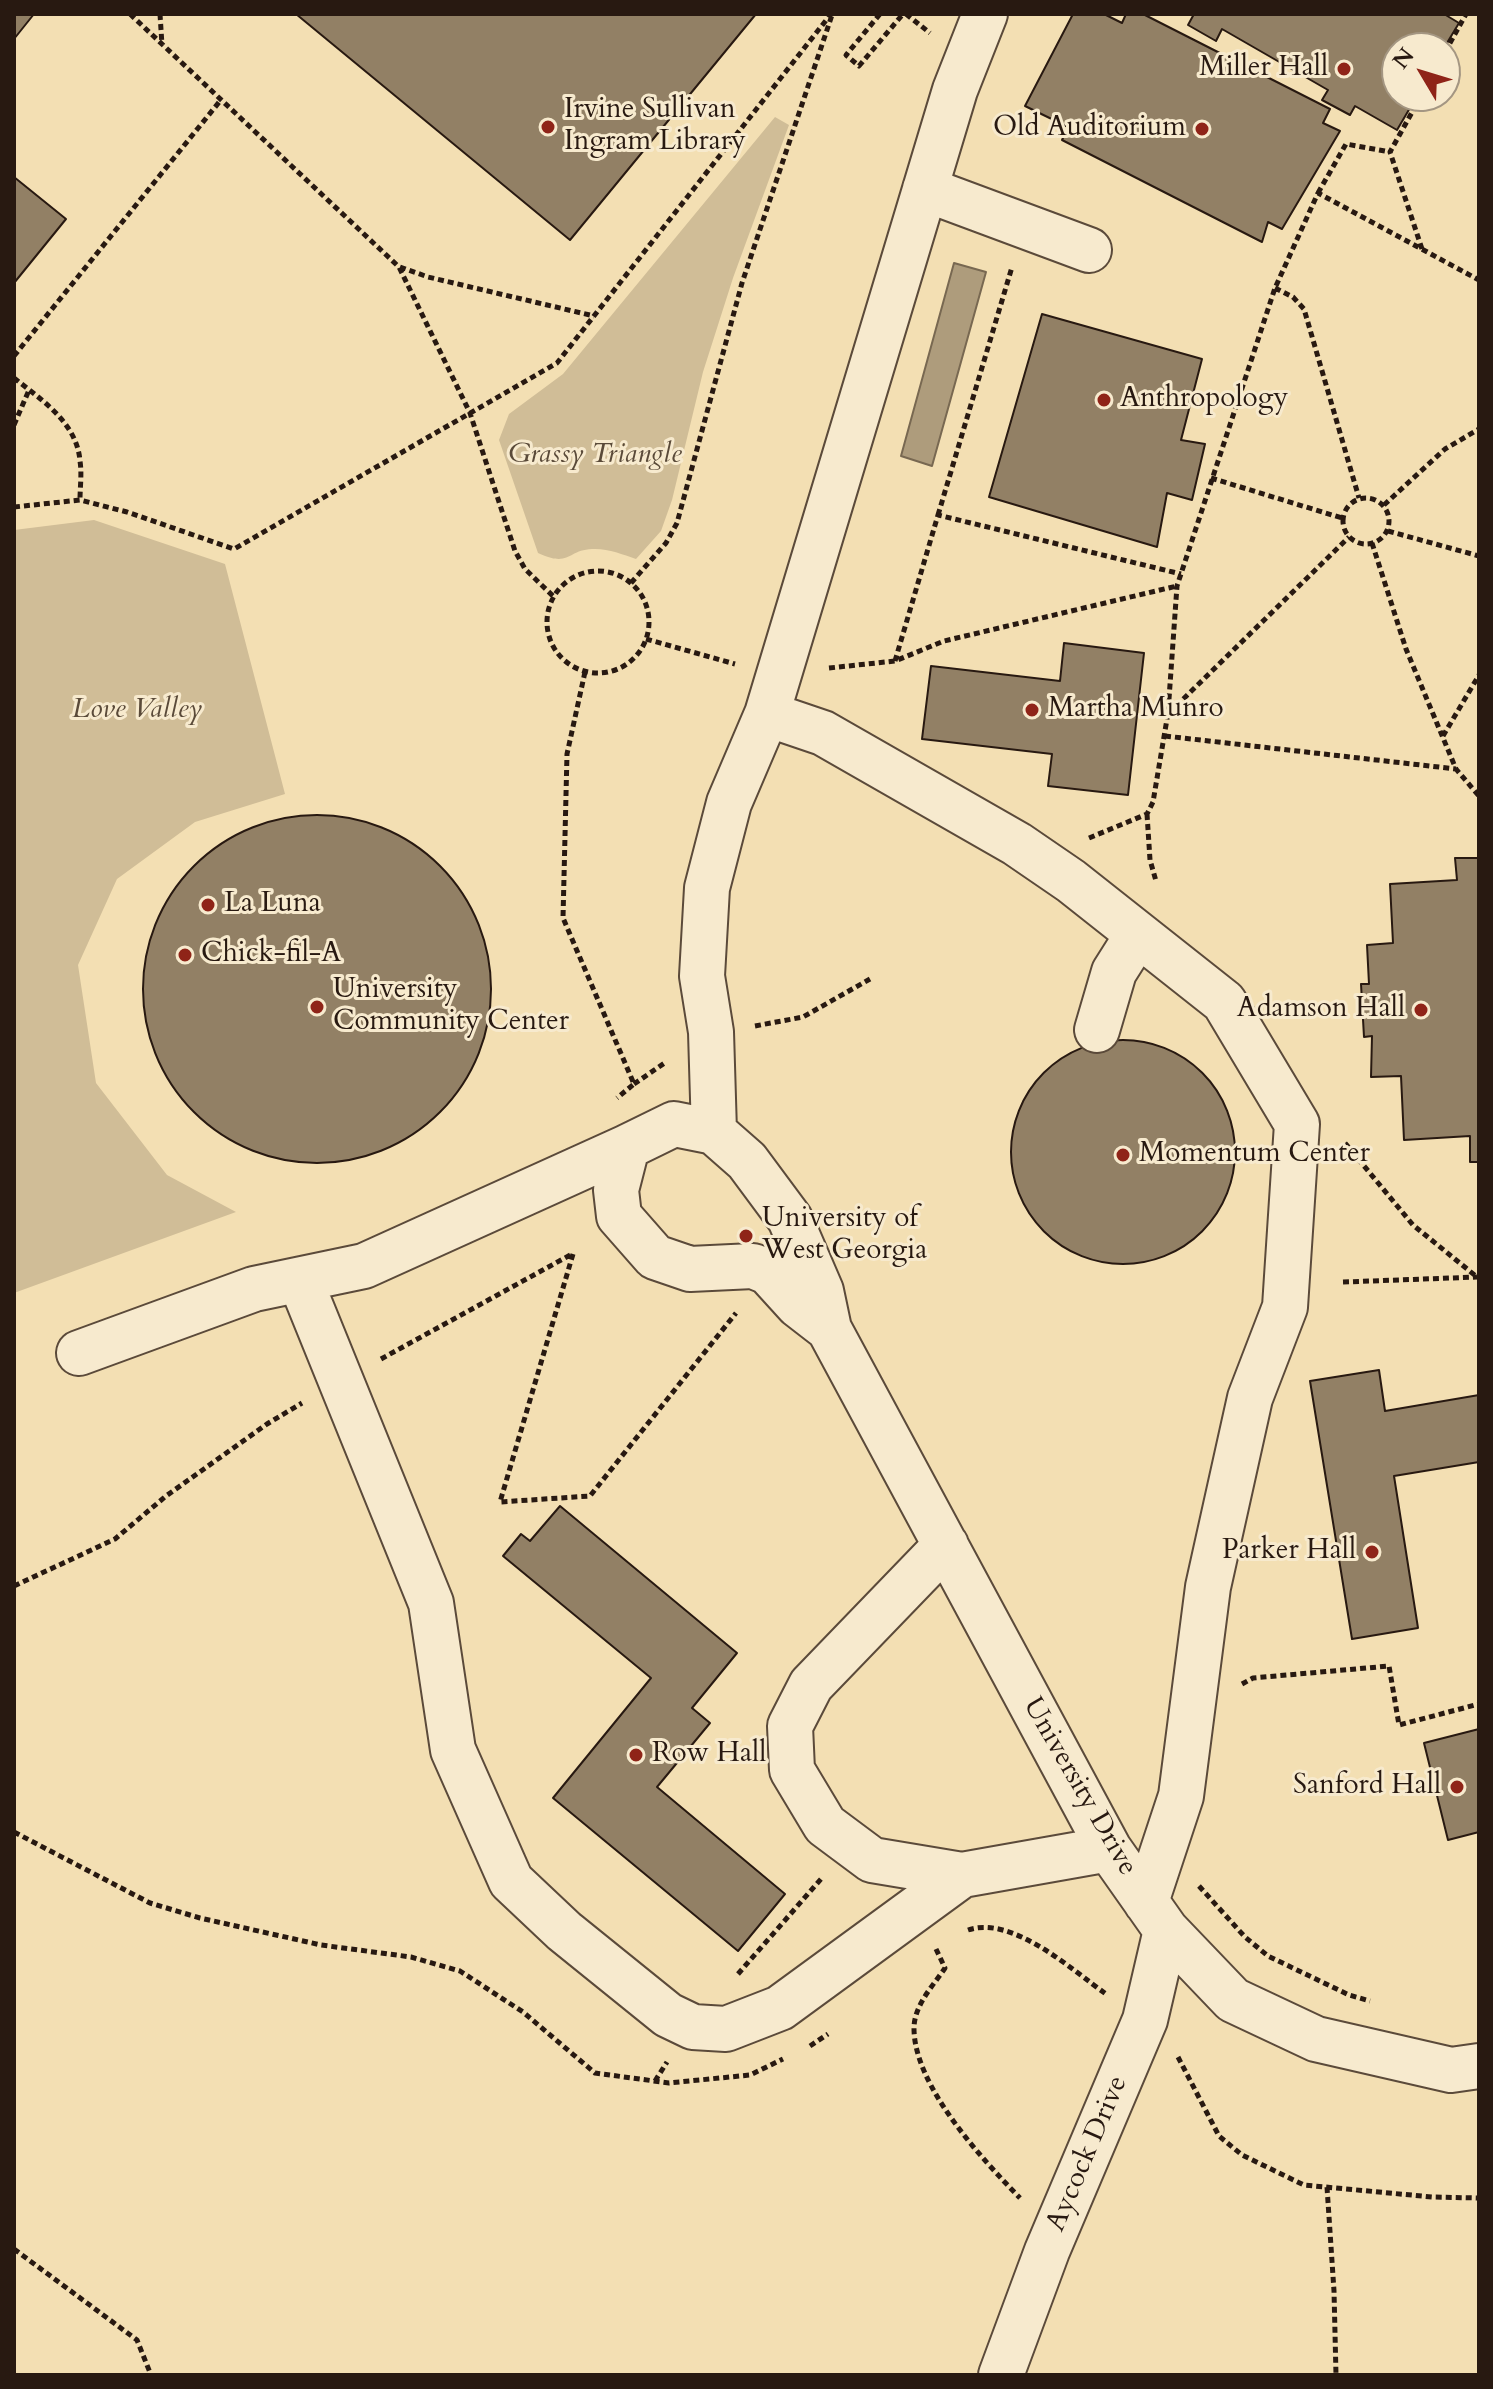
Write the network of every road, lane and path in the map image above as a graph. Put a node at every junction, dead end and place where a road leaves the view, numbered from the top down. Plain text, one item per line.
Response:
1 (130, 14) edge
2 (160, 14) edge
3 (832, 14) edge
4 (880, 14) edge
5 (904, 14) edge
6 (985, 14) edge
7 (1466, 14) edge
8 (1456, 32) edge
9 (932, 36) dead end
10 (162, 46) junction
11 (220, 101) junction
12 (1412, 112) edge
13 (1390, 152) junction
14 (925, 189) junction
15 (1318, 193) junction
16 (1024, 226) junction
17 (1422, 249) junction
18 (1089, 250) dead end
19 (399, 267) junction
20 (1479, 280) edge
21 (1275, 288) junction
22 (594, 316) junction
23 (14, 356) edge
24 (14, 378) edge
25 (29, 390) junction
26 (470, 413) junction
27 (14, 425) edge
28 (1479, 429) edge
29 (1211, 478) junction
30 (1359, 498) junction
31 (80, 500) junction
32 (1384, 505) junction
33 (14, 507) edge
34 (938, 515) junction
35 (1342, 518) junction
36 (1388, 531) junction
37 (1349, 537) junction
38 (1372, 543) junction
39 (1479, 556) edge
40 (1181, 574) junction
41 (631, 583) junction
42 (1177, 586) junction
43 (554, 597) junction
44 (646, 639) junction
45 (895, 661) junction
46 (780, 668) junction
47 (585, 672) junction
48 (1479, 675) edge
49 (1168, 713) junction
50 (767, 714) junction
51 (1165, 736) junction
52 (1442, 737) junction
53 (1456, 769) junction
54 (1479, 796) edge
55 (1147, 814) junction
56 (1078, 843) dead end
57 (1156, 881) dead end
58 (1138, 934) junction
59 (1097, 1030) dead end
60 (614, 1101) dead end
61 (714, 1132) junction
62 (1345, 1143) dead end
63 (627, 1147) junction
64 (573, 1254) dead end
65 (1478, 1277) edge
66 (300, 1280) junction
67 (1343, 1282) dead end
68 (743, 1305) dead end
69 (829, 1329) junction
70 (79, 1353) dead end
71 (166, 1496) dead end
72 (946, 1545) junction
73 (14, 1586) edge
74 (1234, 1689) dead end
75 (1479, 1704) edge
76 (1109, 1849) junction
77 (829, 1870) dead end
78 (962, 1875) junction
79 (1196, 1882) dead end
80 (1156, 1916) junction
81 (932, 1943) dead end
82 (737, 1976) dead end
83 (1371, 2002) dead end
84 (1470, 2071) edge
85 (1327, 2187) dead end
86 (1027, 2205) dead end
87 (14, 2249) edge
88 (151, 2375) edge
89 (1001, 2375) edge
90 (1336, 2375) edge

1 - 10 path
2 - 10 path
3 - 22 path
3 - 41 path
4 - 5 path
5 - 9 path
6 - 14 street
7 - 8 path
10 - 11 path
11 - 19 path
11 - 23 path
12 - 13 path
13 - 15 path
13 - 17 path
14 - 16 street
14 - 46 street
15 - 17 path
15 - 21 path
16 - 18 street
16 - 34 path
17 - 20 path
19 - 22 path
19 - 26 path
21 - 29 path
21 - 30 path
22 - 26 path
24 - 25 path
25 - 27 path
25 - 31 path
26 - 31 path
26 - 43 path
28 - 32 path
29 - 35 path
29 - 40 path
30 - 32 path
30 - 35 path
31 - 33 path
32 - 36 path
34 - 40 path
34 - 45 path
35 - 37 path
36 - 38 path
36 - 39 path
37 - 38 path
37 - 49 path
38 - 52 path
40 - 42 path
41 - 43 path
41 - 44 path
42 - 45 path
42 - 49 path
43 - 47 path
44 - 46 path
44 - 47 path
45 - 46 path
46 - 50 street
47 - 60 path
48 - 52 path
49 - 51 path
50 - 58 street, Aycock Drive
50 - 61 street
51 - 53 path
51 - 55 path
52 - 53 path
53 - 54 path
55 - 56 path
55 - 57 path
58 - 59 street
58 - 80 street, Aycock Drive
61 - 63 street, University Drive
61 - 69 street, University Drive
62 - 65 path
63 - 66 street
63 - 69 street, University Drive
64 - 68 path
65 - 67 path
66 - 70 street
66 - 78 street
69 - 72 street, University Drive
71 - 73 path
72 - 76 street, University Drive
72 - 78 street
74 - 75 path
76 - 78 street
76 - 80 street, University Drive
77 - 82 path
79 - 83 path
80 - 84 street, University Drive
80 - 89 street, Aycock Drive
81 - 86 path
85 - 90 path
87 - 88 path

